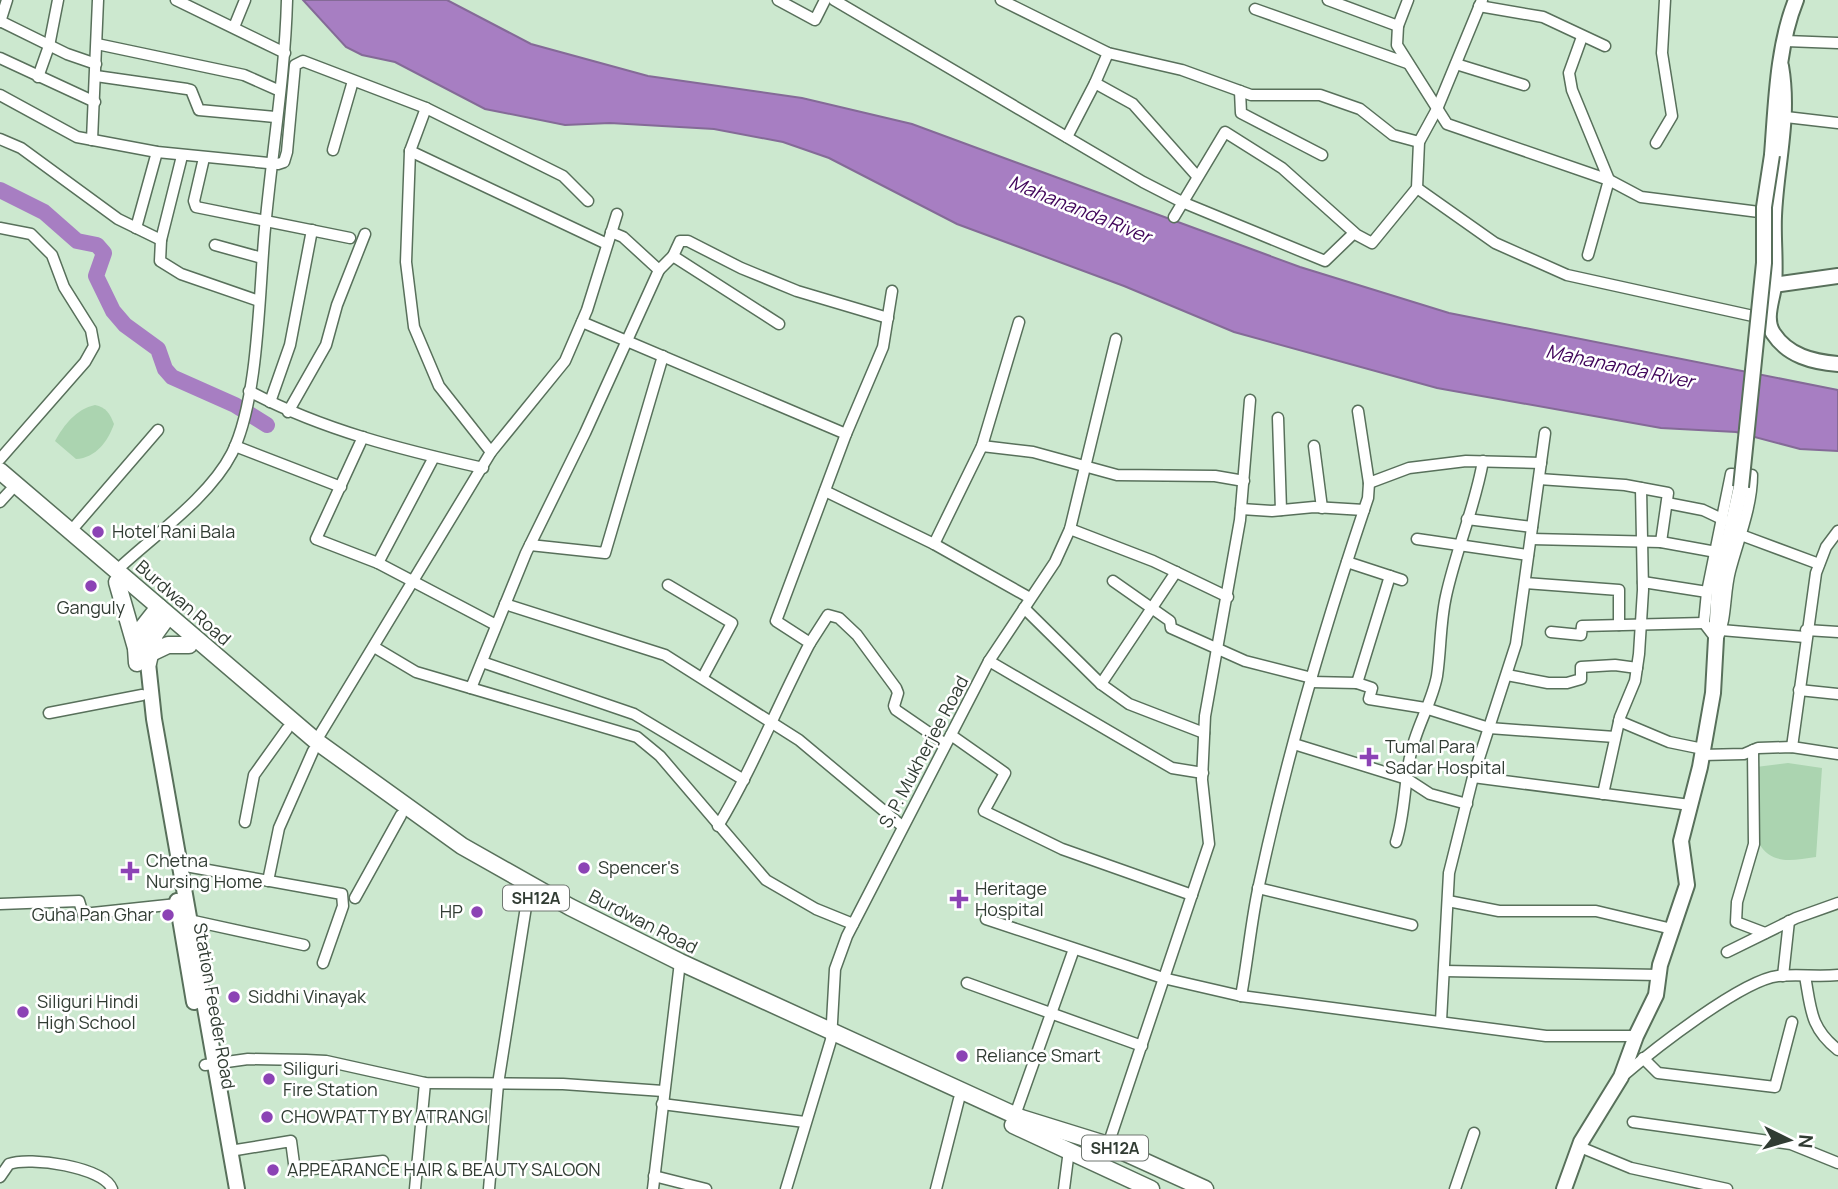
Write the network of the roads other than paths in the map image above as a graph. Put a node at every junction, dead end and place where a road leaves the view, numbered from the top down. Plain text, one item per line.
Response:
1 (7, 0) edge
2 (58, 0) edge
3 (98, 0) edge
4 (176, 0) edge
5 (245, 0) edge
6 (287, 0) edge
7 (778, 0) edge
8 (825, 0) edge
9 (834, 0) edge
10 (1001, 0) edge
11 (1328, 0) edge
12 (1408, 0) edge
13 (1665, 0) edge
14 (1796, 0) edge
15 (1481, 3) edge
16 (1255, 9) dead end
17 (0, 22) edge
18 (1398, 26) junction
19 (234, 27) junction
20 (1582, 37) junction
21 (1786, 41) junction
22 (1838, 43) edge
23 (97, 44) junction
24 (49, 46) junction
25 (1605, 46) dead end
26 (286, 49) junction
27 (1108, 53) junction
28 (0, 58) edge
29 (1407, 63) junction
30 (96, 64) junction
31 (1456, 64) junction
32 (1781, 66) junction
33 (96, 76) junction
34 (38, 77) junction
35 (353, 81) junction
36 (1096, 83) junction
37 (1524, 85) dead end
38 (280, 91) junction
39 (1240, 91) junction
40 (0, 95) edge
41 (95, 102) junction
42 (426, 108) junction
43 (1437, 109) junction
44 (275, 117) junction
45 (1786, 117) junction
46 (1838, 123) edge
47 (1067, 137) junction
48 (0, 139) edge
49 (92, 141) junction
50 (1419, 142) junction
51 (1656, 143) dead end
52 (333, 150) dead end
53 (410, 151) junction
54 (157, 152) junction
55 (1322, 155) dead end
56 (182, 156) junction
57 (204, 158) junction
58 (271, 165) junction
59 (1196, 175) junction
60 (1609, 180) junction
61 (1417, 188) junction
62 (588, 201) dead end
63 (1182, 202) junction
64 (617, 214) dead end
65 (1774, 214) junction
66 (1174, 216) dead end
67 (265, 220) junction
68 (0, 228) edge
69 (136, 228) junction
70 (312, 230) junction
71 (611, 232) junction
72 (1354, 233) junction
73 (365, 234) dead end
74 (350, 238) dead end
75 (161, 240) junction
76 (215, 244) dead end
77 (607, 244) junction
78 (1588, 255) dead end
79 (673, 256) junction
80 (262, 257) junction
81 (659, 270) junction
82 (1838, 276) edge
83 (1774, 285) junction
84 (892, 291) dead end
85 (259, 301) junction
86 (888, 318) junction
87 (1768, 319) junction
88 (582, 322) junction
89 (1018, 322) dead end
90 (779, 324) dead end
91 (1116, 339) dead end
92 (627, 341) junction
93 (663, 356) junction
94 (1838, 364) edge
95 (249, 391) junction
96 (1250, 400) dead end
97 (270, 402) junction
98 (1358, 411) dead end
99 (288, 412) junction
100 (1278, 418) dead end
101 (158, 430) dead end
102 (1545, 433) dead end
103 (846, 434) junction
104 (363, 437) junction
105 (235, 446) junction
106 (982, 446) junction
107 (1314, 446) dead end
108 (491, 452) junction
109 (434, 457) junction
110 (0, 459) edge
111 (1483, 461) junction
112 (1541, 463) junction
113 (1086, 467) junction
114 (484, 468) junction
115 (0, 471) edge
116 (1539, 479) junction
117 (1244, 481) junction
118 (1369, 483) junction
119 (341, 487) junction
120 (1641, 488) junction
121 (6, 490) edge
122 (825, 491) junction
123 (1667, 503) junction
124 (1322, 508) junction
125 (1241, 509) junction
126 (37, 510) junction
127 (1281, 510) junction
128 (1364, 510) junction
129 (1467, 519) junction
130 (1724, 520) junction
131 (1532, 527) junction
132 (1070, 528) junction
133 (1838, 531) edge
134 (70, 532) junction
135 (1741, 535) junction
136 (1417, 539) dead end
137 (1531, 539) junction
138 (1643, 542) junction
139 (1661, 542) junction
140 (934, 544) junction
141 (530, 545) junction
142 (1461, 547) junction
143 (1716, 552) junction
144 (1528, 555) junction
145 (1347, 562) junction
146 (378, 563) junction
147 (1819, 564) junction
148 (1176, 572) junction
149 (117, 576) junction
150 (1390, 576) junction
151 (1402, 580) dead end
152 (1114, 581) dead end
153 (1643, 582) junction
154 (413, 583) junction
155 (1525, 583) junction
156 (668, 585) dead end
157 (1707, 592) junction
158 (1228, 597) junction
159 (1030, 598) junction
160 (505, 604) junction
161 (1024, 608) junction
162 (1152, 609) junction
163 (161, 615) junction
164 (1704, 623) junction
165 (1641, 624) junction
166 (496, 625) junction
167 (1619, 625) junction
168 (1551, 632) dead end
169 (1838, 632) edge
170 (1805, 634) junction
171 (1719, 635) junction
172 (810, 643) junction
173 (189, 645) junction
174 (374, 647) junction
175 (1218, 650) junction
176 (142, 657) junction
177 (989, 661) junction
178 (482, 662) junction
179 (1637, 668) junction
180 (1507, 675) junction
181 (703, 677) junction
182 (1312, 680) junction
183 (1357, 683) junction
184 (1101, 684) junction
185 (471, 688) junction
186 (1799, 690) junction
187 (1838, 694) edge
188 (142, 695) junction
189 (1425, 708) junction
190 (48, 713) dead end
191 (770, 721) junction
192 (1619, 721) junction
193 (1489, 728) junction
194 (287, 729) junction
195 (1204, 733) junction
196 (1615, 737) junction
197 (948, 739) junction
198 (1294, 744) junction
199 (315, 746) junction
200 (1792, 747) junction
201 (1753, 750) junction
202 (1703, 752) junction
203 (1838, 754) edge
204 (1203, 773) junction
205 (1473, 777) junction
206 (1407, 779) junction
207 (744, 780) junction
208 (1602, 793) junction
209 (1466, 804) junction
210 (1690, 805) junction
211 (401, 815) junction
212 (245, 822) dead end
213 (718, 826) junction
214 (902, 826) junction
215 (1396, 842) dead end
216 (180, 865) junction
217 (268, 881) junction
218 (1258, 888) junction
219 (528, 894) junction
220 (1192, 895) junction
221 (355, 898) dead end
222 (1448, 901) junction
223 (0, 904) edge
224 (177, 904) junction
225 (1838, 904) edge
226 (986, 919) dead end
227 (189, 920) junction
228 (1789, 921) junction
229 (853, 924) junction
230 (1412, 925) dead end
231 (1672, 929) junction
232 (1765, 933) junction
233 (304, 945) dead end
234 (1074, 949) junction
235 (1727, 952) dead end
236 (323, 963) dead end
237 (679, 966) junction
238 (1444, 971) junction
239 (1659, 975) junction
240 (1838, 975) edge
241 (1783, 976) junction
242 (1805, 976) junction
243 (1163, 978) junction
244 (967, 983) dead end
245 (1241, 996) junction
246 (1050, 1014) junction
247 (1441, 1021) junction
248 (1792, 1022) dead end
249 (832, 1036) junction
250 (1636, 1036) junction
251 (1142, 1046) junction
252 (1838, 1050) edge
253 (1643, 1058) junction
254 (210, 1064) junction
255 (1621, 1077) junction
256 (425, 1083) junction
257 (498, 1084) junction
258 (663, 1091) junction
259 (960, 1095) junction
260 (662, 1104) junction
261 (1015, 1115) junction
262 (805, 1122) junction
263 (1633, 1122) dead end
264 (1474, 1133) dead end
265 (1108, 1145) junction
266 (1580, 1147) junction
267 (1069, 1150) junction
268 (230, 1151) junction
269 (383, 1161) dead end
270 (1838, 1163) edge
271 (1098, 1165) junction
272 (654, 1176) junction
273 (0, 1177) edge
274 (1705, 1186) edge
275 (112, 1189) edge
276 (227, 1189) edge
277 (237, 1189) edge
278 (415, 1189) edge
279 (489, 1189) edge
280 (653, 1189) edge
281 (706, 1189) edge
282 (786, 1189) edge
283 (936, 1189) edge
284 (1064, 1189) edge
285 (1151, 1189) edge
286 (1205, 1189) edge
287 (1455, 1189) edge
288 (1564, 1189) edge
289 (1727, 1189) edge

1 - 17 street
2 - 24 street
3 - 23 street
4 - 19 street
5 - 19 street
6 - 26 street
7 - 8 street
9 - 47 street
10 - 27 street
11 - 18 street
12 - 18 street
13 - 51 street
14 - 21 street
15 - 20 street
15 - 31 street
16 - 29 street
17 - 24 street
18 - 29 street
19 - 26 street
20 - 25 street
20 - 60 street
21 - 22 street
21 - 32 street
23 - 30 street
23 - 38 street
24 - 30 street
24 - 34 street
26 - 38 street
27 - 36 street
27 - 39 street
28 - 34 street
29 - 43 street
30 - 33 street
31 - 37 street
31 - 43 street
32 - 45 street
32 - 171 street, bridge
33 - 41 street
33 - 44 street
34 - 41 street
35 - 42 street
35 - 52 street
35 - 58 street
36 - 47 street
36 - 59 street
38 - 44 street
39 - 50 street
39 - 55 street
40 - 49 street
41 - 49 street
42 - 53 street
42 - 62 street
43 - 50 street
43 - 60 street
44 - 58 street
45 - 46 street
45 - 65 street
47 - 63 street
48 - 69 street
49 - 54 street
50 - 61 street
53 - 77 street
53 - 108 street
54 - 56 street
54 - 69 street
56 - 57 street
56 - 75 street
57 - 58 street
57 - 67 street
58 - 67 street
59 - 63 street
59 - 72 street
60 - 65 street
60 - 78 street
61 - 72 street
61 - 87 street
63 - 66 street
63 - 72 street
64 - 71 street
65 - 83 street
67 - 70 street
67 - 80 street
68 - 110 street
69 - 75 street
70 - 74 street
70 - 97 street
71 - 77 street
71 - 81 street
73 - 99 street
75 - 85 street
76 - 80 street
77 - 88 street
79 - 81 street
79 - 86 street
79 - 90 street
80 - 85 street
81 - 92 street
82 - 83 street
83 - 87 street
84 - 86 street
85 - 95 street
86 - 103 street
87 - 94 street
88 - 92 street
88 - 108 street
89 - 106 street
91 - 113 street, S. P. Mukherjee Road
92 - 93 street
92 - 141 street
93 - 103 street
93 - 141 street
95 - 97 street
95 - 105 street
96 - 117 street
97 - 99 street
98 - 118 street
99 - 104 street
100 - 127 street
101 - 134 street
102 - 112 street
103 - 122 street
104 - 109 street
104 - 119 street
105 - 119 street
105 - 149 street
106 - 113 street
106 - 140 street
107 - 124 street
108 - 114 street
109 - 114 street
109 - 146 street
111 - 112 street
111 - 118 street
111 - 129 street
112 - 116 street
113 - 117 street
113 - 132 street, S. P. Mukherjee Road
114 - 154 street
115 - 121 main road, Burdwan Road / SH12A
116 - 120 street
116 - 131 street
117 - 125 street
118 - 128 street
119 - 146 street
120 - 123 street
120 - 138 street
121 - 126 main road, Burdwan Road / SH12A
122 - 140 street
122 - 172 street
123 - 130 street
123 - 139 street
124 - 127 street
124 - 128 street
125 - 127 street
125 - 158 street
126 - 134 main road, Burdwan Road / SH12A
126 - 149 main road, Burdwan Road / SH12A
128 - 145 street
129 - 131 street
129 - 142 street
130 - 135 street
130 - 143 street
131 - 137 street
132 - 148 street
132 - 159 street, S. P. Mukherjee Road
133 - 147 street
134 - 149 main road, Burdwan Road / SH12A
135 - 147 street
135 - 171 street
136 - 142 street
137 - 138 street
137 - 144 street
138 - 139 street
138 - 153 street
139 - 143 street
140 - 159 street
141 - 160 street
142 - 144 street
142 - 189 street
143 - 157 street
144 - 155 street
145 - 150 street
145 - 182 street
146 - 154 street
147 - 170 street
148 - 158 street
148 - 162 street
149 - 163 main road, Burdwan Road / SH12A
149 - 176 main road
150 - 151 street
150 - 183 street
152 - 162 street
153 - 157 street
153 - 165 street
154 - 166 street
154 - 174 street
155 - 167 street
155 - 180 street
156 - 181 street
157 - 164 street
158 - 175 street
159 - 161 street, S. P. Mukherjee Road
160 - 166 street
160 - 181 street
161 - 177 street, S. P. Mukherjee Road
161 - 184 street
162 - 175 street
162 - 184 street
163 - 173 main road, Burdwan Road / SH12A
163 - 176 main road
163 - 199 main road, Burdwan Road / SH12A
164 - 165 street
164 - 171 street
165 - 167 street
165 - 179 street
166 - 178 street
167 - 168 street
169 - 170 street
170 - 171 street
170 - 186 street
171 - 202 street
172 - 191 street
172 - 197 street
173 - 176 main road
173 - 194 main road, Burdwan Road / SH12A
174 - 185 street
174 - 199 street
175 - 182 street
175 - 195 street
176 - 188 street, Station Feeder Road
176 - 216 street, Station Feeder Road
177 - 197 street, S. P. Mukherjee Road
177 - 204 street
178 - 185 street
178 - 207 street
179 - 180 street
179 - 192 street
180 - 193 street
181 - 191 street
182 - 183 street
182 - 198 street
183 - 189 street
184 - 195 street
185 - 213 street
186 - 187 street
186 - 200 street
188 - 190 street
188 - 224 street, Station Feeder Road
189 - 193 street
189 - 206 street
191 - 207 street
191 - 214 street
192 - 196 street
192 - 202 street
193 - 196 street
193 - 205 street
194 - 199 main road, Burdwan Road / SH12A
194 - 212 street
195 - 204 street
196 - 208 street
197 - 214 street, S. P. Mukherjee Road
197 - 220 street
198 - 206 street
198 - 218 street
199 - 211 main road, Burdwan Road / SH12A
199 - 217 street
199 - 237 main road, Burdwan Road / SH12A
200 - 201 street
200 - 203 street
201 - 202 street
201 - 232 street
202 - 210 street
204 - 220 street
205 - 208 street
205 - 209 street
206 - 209 street
206 - 215 street
207 - 213 street
208 - 210 street
209 - 222 street
210 - 231 street
211 - 219 main road, Burdwan Road / SH12A
211 - 221 street
213 - 229 street
214 - 229 street, S. P. Mukherjee Road
216 - 217 street
216 - 227 street, Station Feeder Road
217 - 236 street
218 - 230 street
218 - 245 street
219 - 237 main road, Burdwan Road / SH12A
219 - 257 street
220 - 243 street
222 - 231 street
222 - 238 street
223 - 224 street
224 - 254 street, Station Feeder Road
225 - 228 street
226 - 234 street
227 - 233 street
227 - 254 street, Station Feeder Road
228 - 232 street
228 - 241 street
229 - 249 street, S. P. Mukherjee Road
231 - 239 street
232 - 235 street
234 - 243 street
234 - 246 street
237 - 249 main road, Burdwan Road / SH12A
237 - 258 street
238 - 239 street
238 - 247 street
239 - 250 street
240 - 242 street
241 - 242 street
241 - 253 street
242 - 252 street
243 - 245 street
243 - 251 street
244 - 246 street
245 - 247 street
246 - 251 street
246 - 261 street
247 - 250 street
248 - 253 street
249 - 259 main road, Burdwan Road / SH12A
249 - 262 street, S. P. Mukherjee Road
250 - 255 street
251 - 265 street
253 - 255 street
254 - 256 street
254 - 268 street, Station Feeder Road
254 - 276 street, Station Feeder Road
255 - 266 street
256 - 257 street
256 - 278 street
257 - 258 street
257 - 279 street
258 - 260 street
259 - 261 main road, Burdwan Road / SH12A
259 - 267 main road, Burdwan Road / SH12A
259 - 283 street
260 - 262 street
260 - 272 street
261 - 265 main road, Burdwan Road / SH12A
262 - 282 street, S. P. Mukherjee Road
263 - 270 street
264 - 287 street
265 - 271 street
265 - 286 main road, Burdwan Road / SH12A
266 - 274 street
266 - 288 street
267 - 271 main road, Burdwan Road / SH12A
267 - 284 street
268 - 269 street
268 - 277 street, Station Feeder Road
271 - 285 main road, Burdwan Road / SH12A
272 - 280 street
272 - 281 street
273 - 275 street
274 - 289 street

